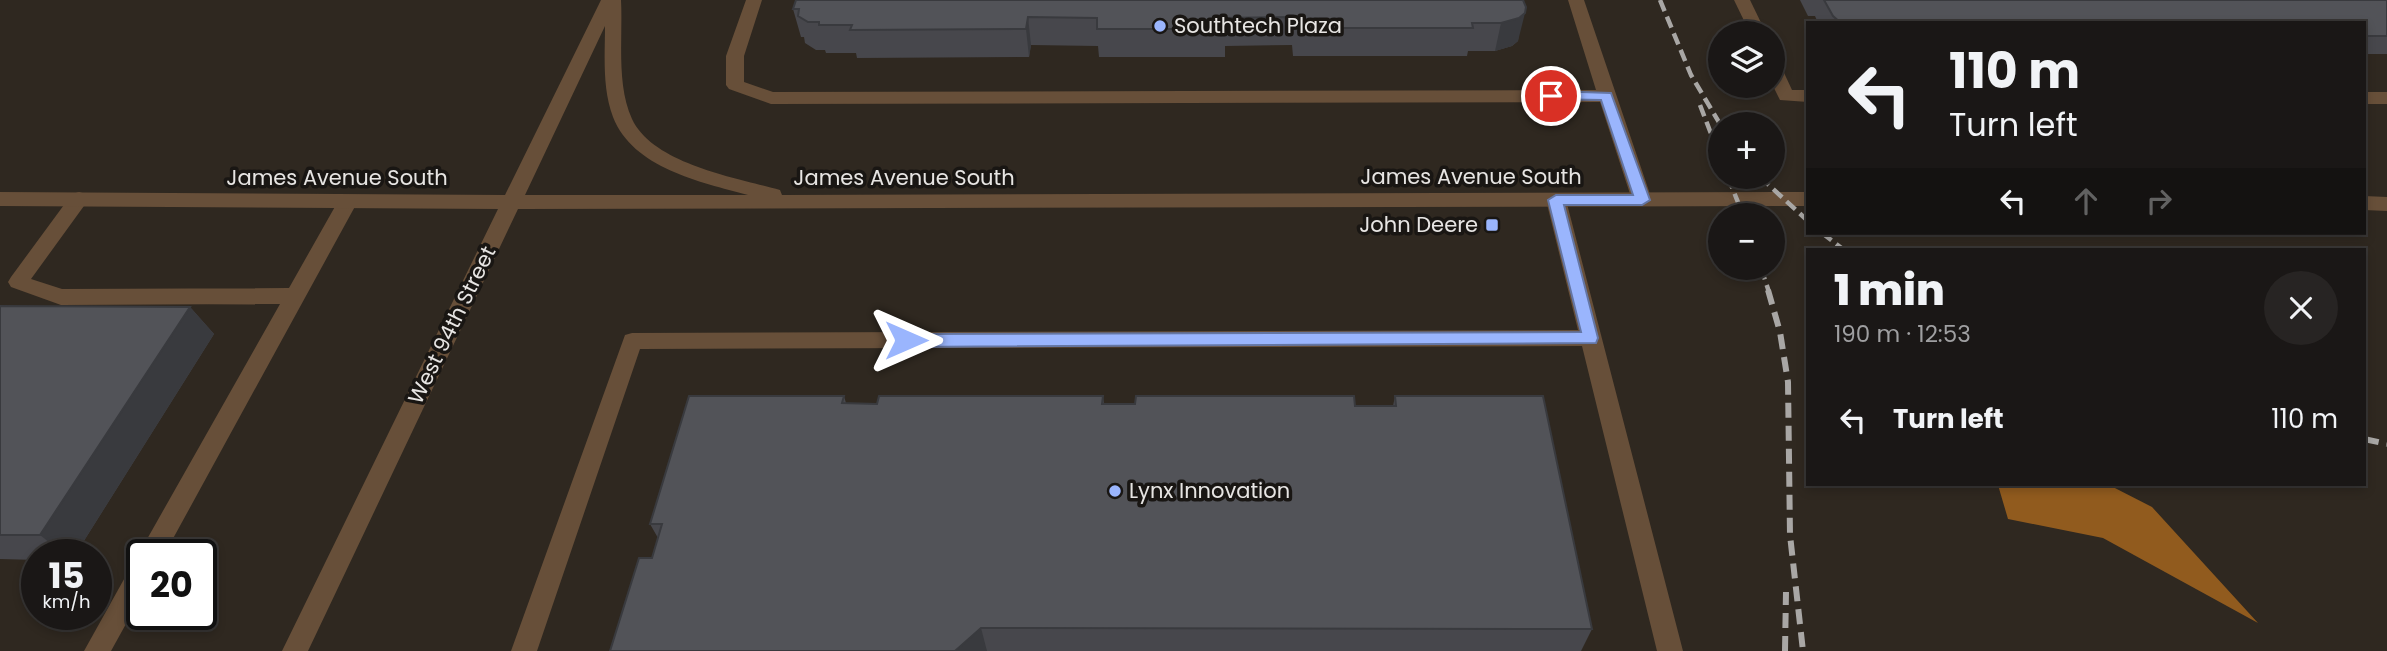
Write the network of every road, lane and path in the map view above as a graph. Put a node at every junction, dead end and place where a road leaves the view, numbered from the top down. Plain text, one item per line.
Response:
1 (611, 0) edge
2 (754, 0) edge
3 (1576, 0) edge
4 (1742, 0) edge
5 (1752, 21) edge
6 (1785, 94) edge
7 (1607, 96) junction
8 (1806, 96) edge
9 (2366, 98) edge
10 (2387, 98) edge
11 (0, 198) edge
12 (79, 199) junction
13 (1806, 199) edge
14 (1556, 200) junction
15 (1642, 200) junction
16 (348, 201) junction
17 (792, 201) junction
18 (511, 202) junction
19 (2366, 202) edge
20 (2387, 204) edge
21 (295, 296) junction
22 (1590, 338) junction
23 (160, 539) edge
24 (126, 599) edge
25 (97, 651) edge
26 (295, 651) edge
27 (524, 651) edge
28 (1670, 651) edge

1 - 17 street
1 - 18 street, West 94th Street
2 - 7 street
3 - 7 street
4 - 5 street
6 - 8 street
7 - 15 street
9 - 10 street
11 - 12 street, James Avenue South
12 - 16 street, James Avenue South
12 - 21 street
13 - 15 street, James Avenue South
14 - 15 street, James Avenue South
14 - 17 street, James Avenue South
14 - 22 street
16 - 18 street, James Avenue South
16 - 21 street
17 - 18 street, James Avenue South
18 - 26 street, West 94th Street
19 - 20 street
21 - 23 street
22 - 27 street
22 - 28 street
24 - 25 street

